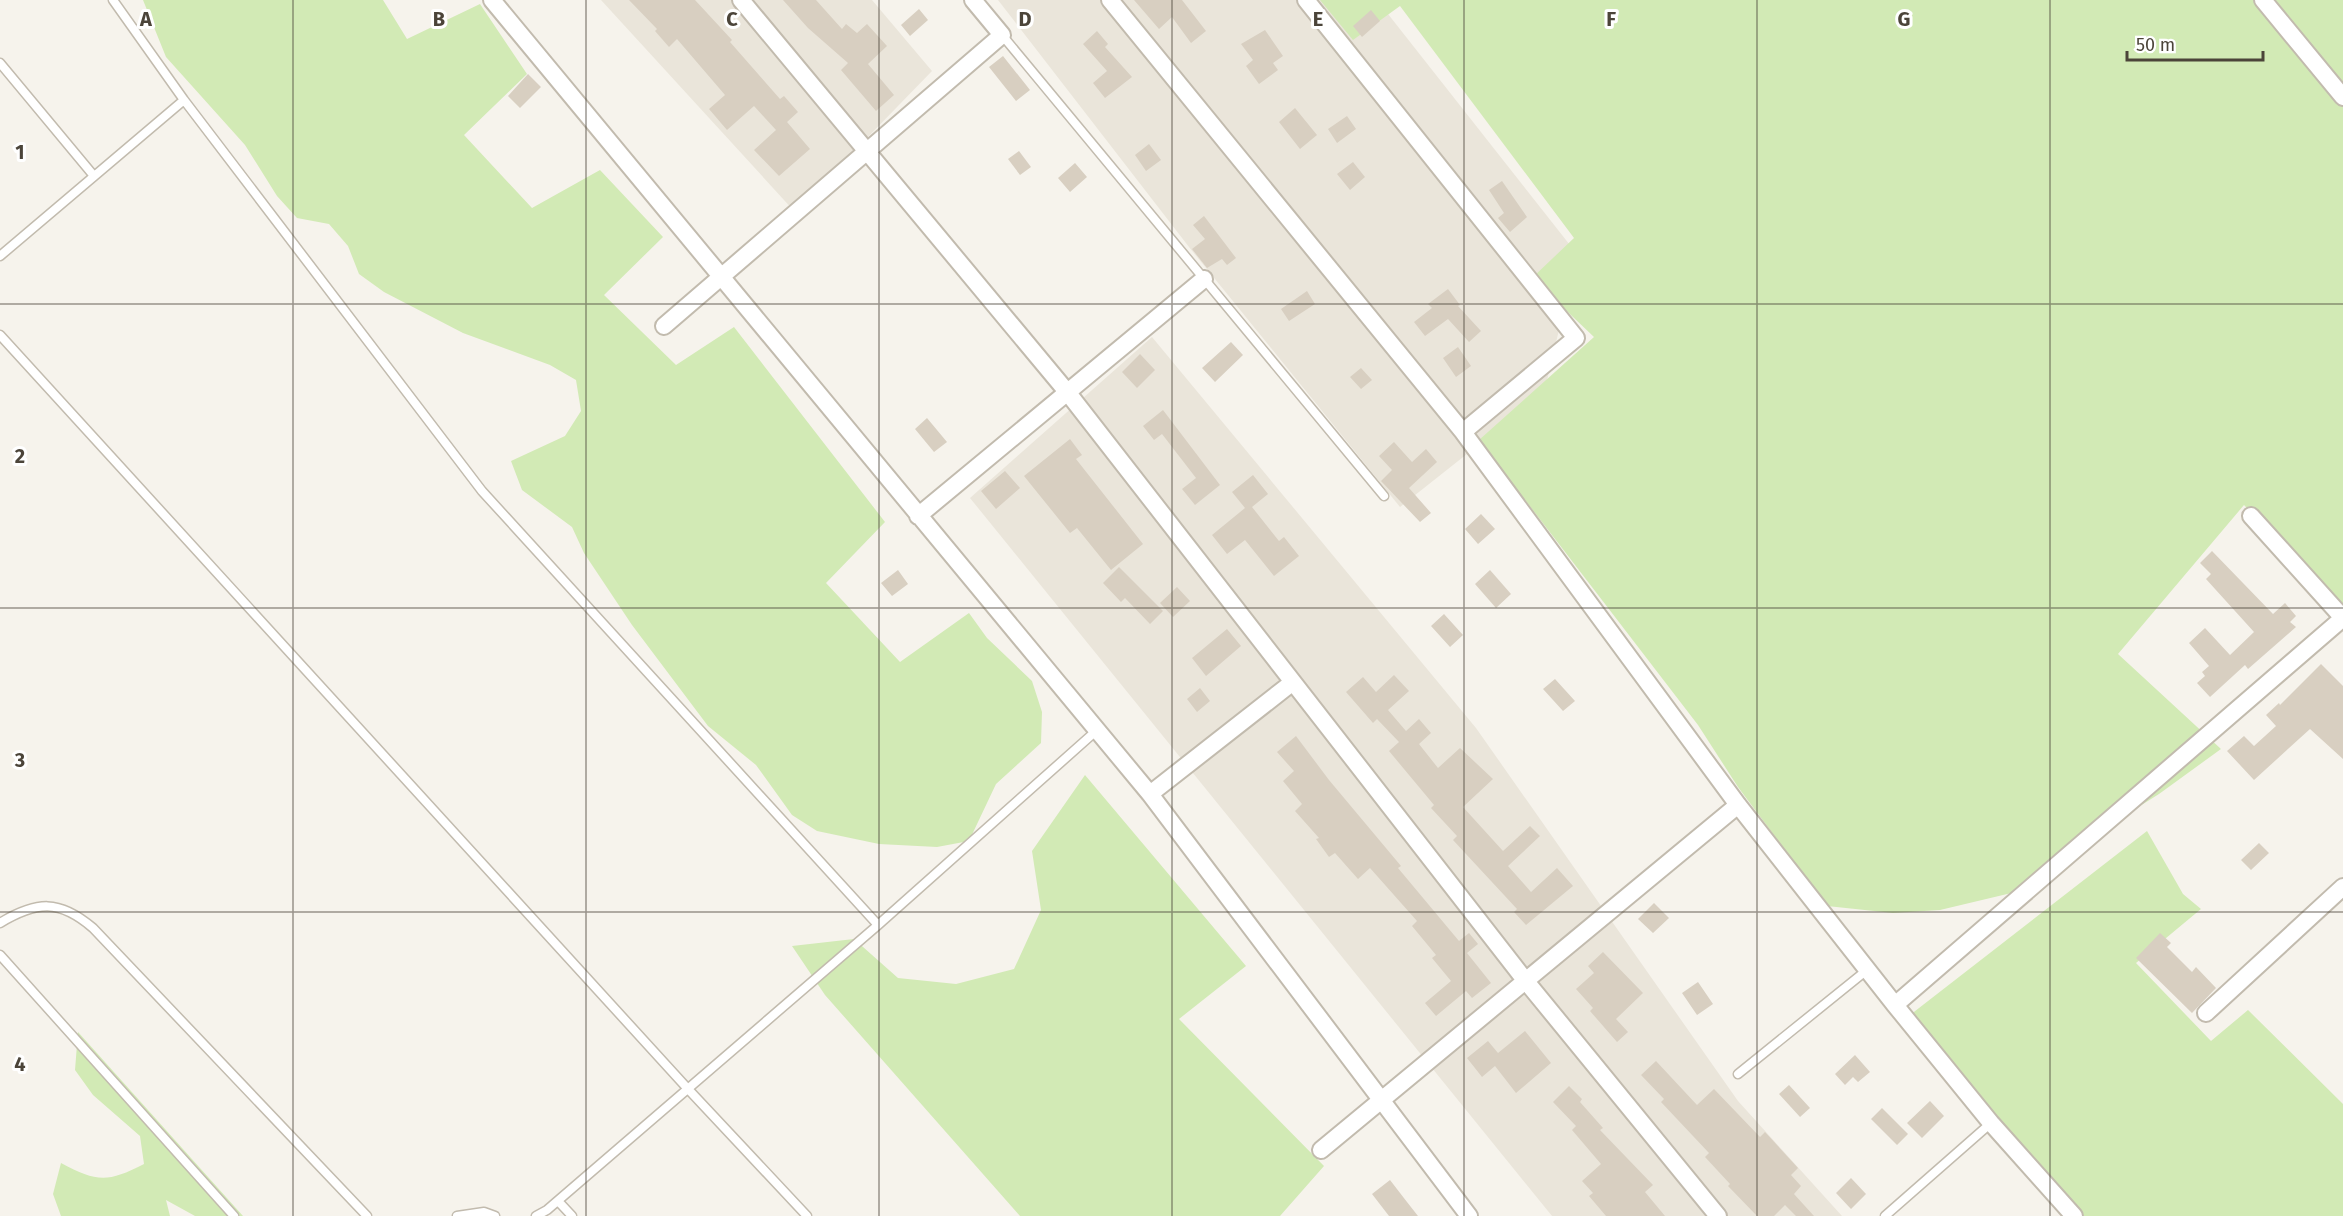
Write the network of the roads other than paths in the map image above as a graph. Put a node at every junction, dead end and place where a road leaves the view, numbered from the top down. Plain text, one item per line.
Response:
1 (113, 0) edge
2 (492, 0) edge
3 (741, 0) edge
4 (974, 0) edge
5 (1110, 0) edge
6 (1306, 0) edge
7 (2264, 0) edge
8 (1002, 35) junction
9 (0, 63) edge
10 (2343, 97) edge
11 (184, 100) junction
12 (867, 151) junction
13 (94, 176) junction
14 (0, 256) edge
15 (722, 276) junction
16 (1204, 279) junction
17 (664, 326) dead end
18 (0, 335) edge
19 (1068, 393) junction
20 (1463, 432) junction
21 (1384, 496) dead end
22 (918, 516) junction
23 (2251, 516) dead end
24 (2343, 618) edge
25 (1293, 682) junction
26 (1096, 731) junction
27 (1150, 794) junction
28 (1738, 805) junction
29 (2343, 887) edge
30 (0, 923) edge
31 (878, 925) junction
32 (0, 955) edge
33 (1867, 970) junction
34 (1525, 980) junction
35 (1895, 1005) junction
36 (2206, 1013) dead end
37 (1738, 1074) dead end
38 (688, 1089) junction
39 (1380, 1101) junction
40 (1991, 1124) junction
41 (1321, 1149) dead end
42 (558, 1201) junction
43 (234, 1216) edge
44 (367, 1216) edge
45 (457, 1216) edge
46 (495, 1216) edge
47 (536, 1216) edge
48 (572, 1216) edge
49 (807, 1216) edge
50 (1469, 1216) edge
51 (1718, 1216) edge
52 (1885, 1216) edge
53 (2074, 1216) edge

1 - 11 lane
2 - 15 street
3 - 12 street
4 - 8 street
5 - 20 street
6 - 20 street
7 - 10 street
8 - 12 street
8 - 16 lane
9 - 13 lane
11 - 13 lane
11 - 31 lane
12 - 15 street
12 - 19 street
13 - 14 lane
15 - 17 street
15 - 22 street
16 - 19 street
16 - 21 lane
18 - 38 lane
19 - 22 street
19 - 25 street
20 - 28 street
22 - 26 street
23 - 24 street
24 - 35 street
25 - 27 street
25 - 34 street
26 - 27 street
26 - 31 lane
27 - 39 street
28 - 33 street
28 - 34 street
29 - 36 street
30 - 44 lane
31 - 38 lane
32 - 43 lane
33 - 35 street
33 - 37 lane
34 - 39 street
34 - 51 street
35 - 40 street
38 - 42 lane
38 - 49 lane
39 - 41 street
39 - 50 street
40 - 52 lane
40 - 53 street
42 - 47 lane
42 - 48 lane
45 - 46 lane

